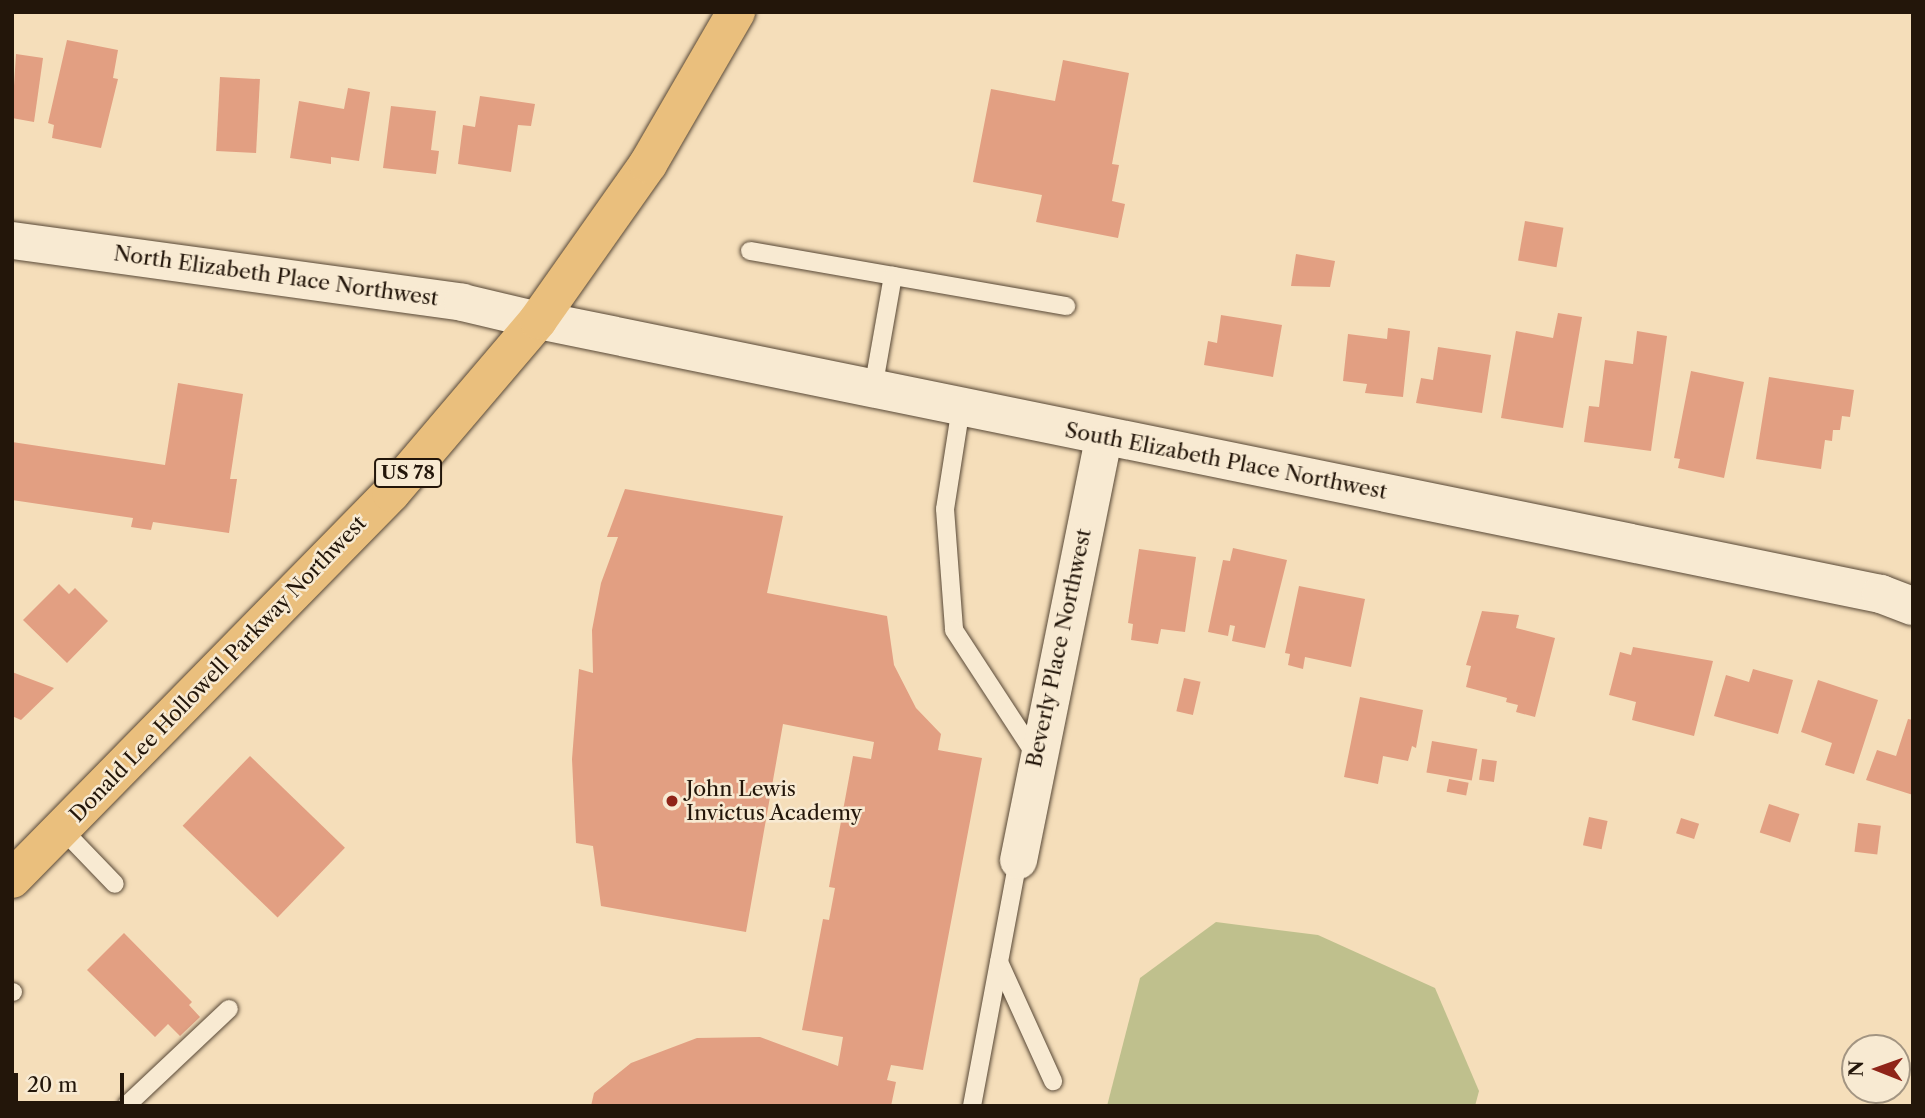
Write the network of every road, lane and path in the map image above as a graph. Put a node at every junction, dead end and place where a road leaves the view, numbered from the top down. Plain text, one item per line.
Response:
1 (736, 12) edge
2 (12, 240) edge
3 (750, 251) dead end
4 (893, 276) junction
5 (1066, 306) dead end
6 (538, 320) junction
7 (873, 389) junction
8 (961, 407) junction
9 (1103, 437) junction
10 (1913, 606) edge
11 (1036, 756) junction
12 (62, 829) junction
13 (1018, 860) joint
14 (12, 879) edge
15 (115, 884) dead end
16 (999, 962) junction
17 (229, 1009) dead end
18 (1054, 1081) dead end
19 (127, 1105) edge
20 (972, 1106) edge

1 - 6 main road, Donald Lee Hollowell Parkway Northwest / US 78
2 - 6 street, North Elizabeth Place Northwest
3 - 4 lane
4 - 5 lane
4 - 7 lane
6 - 7 street, South Elizabeth Place Northwest
6 - 12 main road, Donald Lee Hollowell Parkway Northwest / US 78
7 - 8 street, South Elizabeth Place Northwest
8 - 9 street, South Elizabeth Place Northwest
8 - 11 lane
9 - 10 street, South Elizabeth Place Northwest
9 - 11 street, Beverly Place Northwest
11 - 13 street, Beverly Place Northwest
12 - 14 main road, Donald Lee Hollowell Parkway Northwest / US 78
12 - 15 lane
13 - 16 lane
16 - 18 lane
16 - 20 lane
17 - 19 lane

